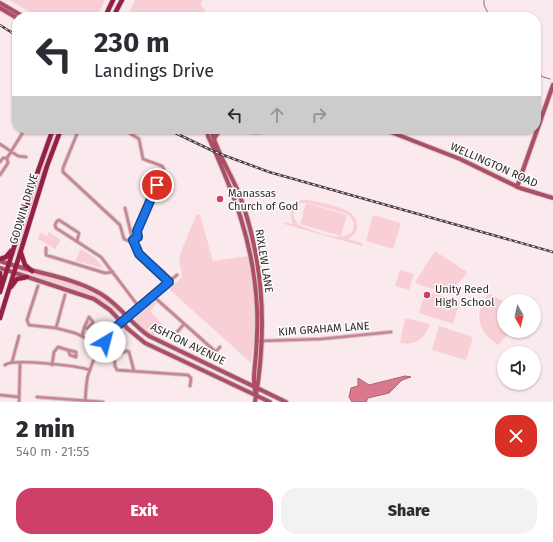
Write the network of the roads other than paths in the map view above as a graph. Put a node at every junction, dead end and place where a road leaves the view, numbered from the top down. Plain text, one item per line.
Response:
1 (113, 0) edge
2 (122, 0) edge
3 (0, 3) edge
4 (0, 8) edge
5 (15, 12) edge
6 (107, 12) edge
7 (116, 12) edge
8 (12, 15) edge
9 (553, 86) edge
10 (541, 119) edge
11 (22, 134) edge
12 (51, 134) edge
13 (59, 134) edge
14 (76, 134) edge
15 (131, 134) edge
16 (212, 134) edge
17 (217, 134) edge
18 (396, 134) edge
19 (536, 134) edge
20 (208, 136) edge
21 (214, 140) junction
22 (0, 144) edge
23 (11, 151) junction
24 (7, 158) junction
25 (26, 158) dead end
26 (0, 162) edge
27 (0, 175) edge
28 (517, 186) junction
29 (553, 198) edge
30 (125, 208) dead end
31 (133, 240) junction
32 (77, 241) junction
33 (13, 248) junction
34 (46, 248) dead end
35 (21, 249) junction
36 (0, 260) edge
37 (9, 264) junction
38 (16, 266) junction
39 (0, 268) edge
40 (7, 270) junction
41 (32, 271) junction
42 (113, 272) junction
43 (0, 273) edge
44 (14, 273) junction
45 (177, 276) dead end
46 (27, 277) junction
47 (169, 282) junction
48 (38, 286) dead end
49 (0, 290) edge
50 (8, 292) junction
51 (65, 295) dead end
52 (153, 296) junction
53 (139, 307) junction
54 (127, 317) junction
55 (0, 318) edge
56 (121, 323) junction
57 (184, 324) junction
58 (56, 328) junction
59 (84, 328) junction
60 (391, 332) dead end
61 (19, 336) dead end
62 (82, 336) junction
63 (172, 338) dead end
64 (259, 341) junction
65 (102, 347) junction
66 (220, 347) dead end
67 (68, 350) dead end
68 (216, 352) junction
69 (114, 356) junction
70 (211, 357) dead end
71 (12, 362) junction
72 (20, 362) junction
73 (5, 365) dead end
74 (52, 365) junction
75 (90, 370) junction
76 (134, 371) junction
77 (190, 386) dead end
78 (256, 387) junction
79 (0, 395) edge
80 (256, 396) junction
81 (19, 397) junction
82 (37, 397) dead end
83 (52, 400) edge
84 (85, 401) edge
85 (19, 402) edge
86 (103, 402) edge
87 (255, 402) edge
88 (270, 402) edge
89 (286, 402) edge

1 - 6 main road
2 - 7 main road
3 - 5 main road
4 - 8 main road
9 - 10 main road
11 - 23 street
12 - 33 main road, GODWIN DRIVE
13 - 35 main road, GODWIN DRIVE
14 - 31 street
15 - 31 street
16 - 21 main road, RIXLEW LANE
17 - 21 main road
18 - 28 main road, WELLINGTON ROAD
19 - 28 main road
20 - 64 main road, RIXLEW LANE
21 - 64 main road, RIXLEW LANE
22 - 23 street
23 - 24 street
23 - 25 street
24 - 26 street
24 - 27 street
28 - 29 main road, WELLINGTON ROAD
30 - 31 street
31 - 47 street
32 - 32 street
32 - 42 street
33 - 36 main road
33 - 37 main road, GODWIN DRIVE
34 - 42 street
35 - 38 main road, GODWIN DRIVE
35 - 41 main road
36 - 37 main road, ASHTON AVENUE
37 - 38 main road, ASHTON AVENUE
37 - 40 main road, GODWIN DRIVE
38 - 41 main road, ASHTON AVENUE
38 - 44 main road, GODWIN DRIVE
39 - 40 main road, ASHTON AVENUE
40 - 44 main road, ASHTON AVENUE
40 - 49 main road, GODWIN DRIVE
41 - 54 main road, ASHTON AVENUE
42 - 53 street
43 - 49 main road
44 - 46 main road, ASHTON AVENUE
44 - 50 main road, GODWIN DRIVE
45 - 47 street
46 - 50 main road
46 - 56 main road, ASHTON AVENUE
47 - 52 street
48 - 58 street
50 - 55 main road, GODWIN DRIVE
51 - 58 street
52 - 53 street
52 - 57 street
53 - 54 street
54 - 56 street
54 - 78 main road, ASHTON AVENUE
56 - 65 street
56 - 80 main road, ASHTON AVENUE
57 - 63 street
57 - 68 street
58 - 62 street
59 - 59 street
59 - 62 street
60 - 64 street, KIM GRAHAM LANE
61 - 71 street
62 - 65 street
64 - 78 main road, RIXLEW LANE
65 - 69 street
65 - 75 street
66 - 68 street
67 - 74 street
68 - 70 street
69 - 76 street
69 - 76 street
71 - 72 street
71 - 73 street
72 - 74 street
72 - 81 street
74 - 75 street
75 - 84 street
76 - 77 street
78 - 80 main road, RIXLEW LANE
78 - 89 main road, ASHTON AVENUE
79 - 81 street
80 - 87 main road, RIXLEW LANE
80 - 88 main road, ASHTON AVENUE
81 - 85 street
82 - 83 street
83 - 84 street
84 - 86 street

